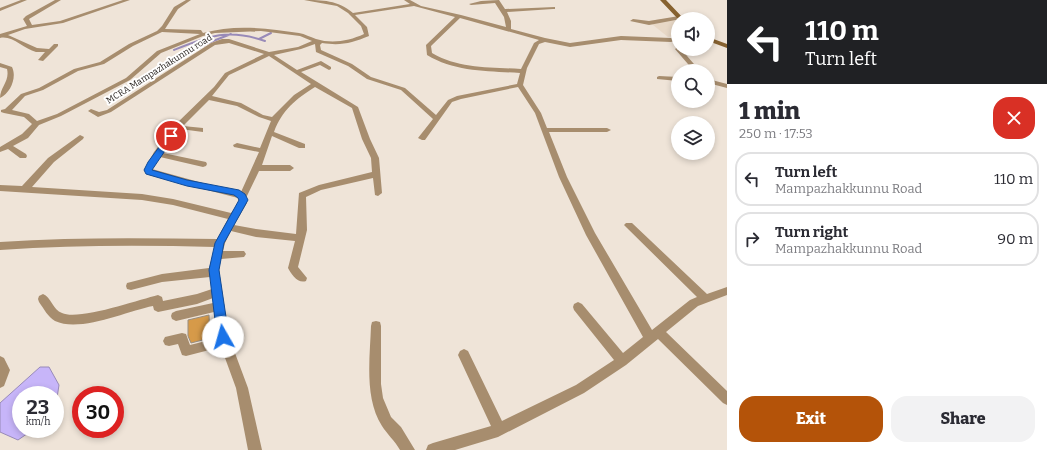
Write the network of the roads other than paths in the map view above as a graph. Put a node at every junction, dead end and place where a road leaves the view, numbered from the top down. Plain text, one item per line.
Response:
1 (25, 0) edge
2 (59, 0) edge
3 (128, 0) edge
4 (190, 0) edge
5 (306, 0) edge
6 (406, 0) edge
7 (662, 0) edge
8 (496, 1) edge
9 (471, 4) dead end
10 (412, 5) junction
11 (553, 8) dead end
12 (0, 10) edge
13 (503, 11) junction
14 (674, 12) edge
15 (353, 14) junction
16 (459, 16) junction
17 (671, 19) edge
18 (633, 21) dead end
19 (30, 27) junction
20 (161, 30) junction
21 (508, 30) junction
22 (215, 31) junction
23 (1, 36) edge
24 (671, 39) edge
25 (544, 40) junction
26 (319, 41) junction
27 (715, 42) edge
28 (56, 45) dead end
29 (727, 46) edge
30 (50, 51) junction
31 (270, 54) junction
32 (684, 56) edge
33 (41, 60) dead end
34 (692, 64) edge
35 (0, 65) edge
36 (329, 68) dead end
37 (523, 71) junction
38 (297, 72) junction
39 (659, 78) dead end
40 (671, 79) edge
41 (715, 83) edge
42 (315, 84) junction
43 (520, 85) junction
44 (727, 86) edge
45 (0, 96) edge
46 (206, 97) junction
47 (3, 111) edge
48 (91, 111) dead end
49 (437, 119) junction
50 (275, 120) junction
51 (36, 124) junction
52 (178, 127) junction
53 (200, 130) dead end
54 (545, 130) junction
55 (607, 130) dead end
56 (271, 133) junction
57 (80, 137) dead end
58 (422, 138) dead end
59 (238, 145) dead end
60 (8, 146) junction
61 (302, 146) dead end
62 (0, 150) edge
63 (263, 151) junction
64 (157, 154) junction
65 (23, 156) dead end
66 (203, 164) dead end
67 (256, 168) junction
68 (290, 168) dead end
69 (376, 174) junction
70 (0, 188) edge
71 (25, 189) junction
72 (378, 193) dead end
73 (242, 198) junction
74 (233, 217) junction
75 (630, 225) dead end
76 (228, 227) junction
77 (300, 238) junction
78 (220, 243) junction
79 (0, 246) edge
80 (241, 254) dead end
81 (217, 255) junction
82 (214, 272) junction
83 (302, 278) dead end
84 (131, 286) dead end
85 (217, 292) junction
86 (726, 292) edge
87 (43, 299) dead end
88 (706, 299) junction
89 (219, 306) junction
90 (578, 307) dead end
91 (176, 316) dead end
92 (376, 326) dead end
93 (654, 335) junction
94 (169, 341) dead end
95 (224, 341) junction
96 (464, 355) dead end
97 (622, 361) junction
98 (0, 362) edge
99 (0, 382) edge
100 (727, 399) edge
101 (499, 429) junction
102 (462, 446) edge
103 (255, 450) edge
104 (408, 450) edge
105 (434, 450) edge

1 - 12 street
2 - 19 street
3 - 19 street
4 - 20 street
5 - 15 street
6 - 10 street
7 - 14 street
8 - 9 street
8 - 13 street
10 - 15 street
10 - 16 street
11 - 13 street
13 - 21 street
15 - 26 street
16 - 21 street
16 - 37 street
17 - 18 street
19 - 23 street
20 - 22 street
20 - 47 street
21 - 25 street
22 - 26 street
22 - 51 street
23 - 30 street
24 - 25 street
25 - 37 street
26 - 31 street
26 - 49 street
27 - 29 street
28 - 30 street
30 - 33 street
31 - 38 street, MCRA Mampazhakunnu road
31 - 46 street
31 - 48 street, MCRA Mampazhakunnu road
32 - 34 street
35 - 45 street
36 - 38 street
37 - 43 street
38 - 42 street, MCRA Mampazhakunnu road
39 - 40 street
41 - 44 street
42 - 50 street
42 - 69 street, MCRA Mampazhakunnu road
43 - 49 street
43 - 54 street
46 - 50 street
46 - 52 street
47 - 51 street
49 - 58 street
50 - 56 street
51 - 60 street
52 - 53 street
52 - 64 street
54 - 55 street
54 - 93 street
56 - 61 street
56 - 63 street
57 - 71 street
59 - 63 street
60 - 62 street
60 - 65 street
63 - 67 street
64 - 66 street
64 - 73 street
67 - 68 street
67 - 73 street
69 - 72 street, MCRA Mampazhakunnu road
69 - 77 street
70 - 71 street
71 - 74 street
73 - 74 street
74 - 76 street
75 - 88 street
76 - 77 street
76 - 78 street
77 - 83 street
78 - 79 street
78 - 81 street
80 - 81 street
81 - 82 street
82 - 84 street
82 - 85 street
85 - 87 street
85 - 89 street
86 - 88 street
88 - 93 street
89 - 91 street
89 - 95 street
90 - 97 street
92 - 104 street
93 - 97 street
93 - 100 street
94 - 95 street
95 - 103 street
96 - 101 street
97 - 101 street
98 - 99 street
101 - 102 street
102 - 105 street

